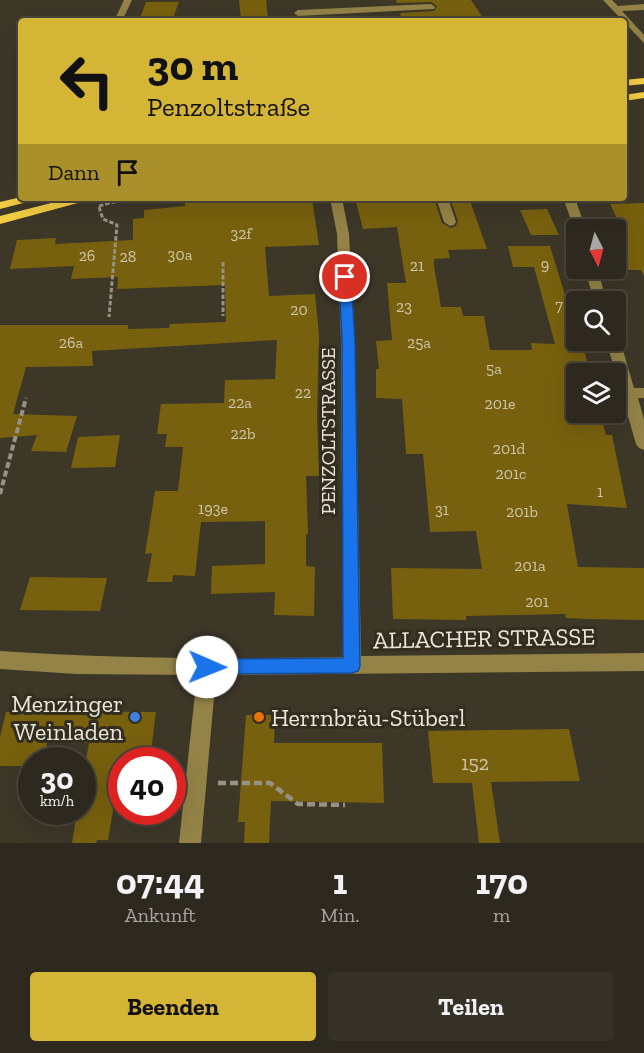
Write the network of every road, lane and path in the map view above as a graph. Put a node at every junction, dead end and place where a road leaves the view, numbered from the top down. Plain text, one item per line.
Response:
1 (128, 0) edge
2 (297, 0) edge
3 (607, 0) edge
4 (430, 7) dead end
5 (644, 7) edge
6 (616, 9) junction
7 (394, 13) dead end
8 (299, 17) edge
9 (119, 18) edge
10 (624, 18) edge
11 (627, 21) edge
12 (644, 40) edge
13 (644, 81) edge
14 (627, 83) edge
15 (644, 95) edge
16 (627, 98) edge
17 (19, 201) edge
18 (73, 201) edge
19 (96, 201) edge
20 (337, 201) edge
21 (443, 201) edge
22 (570, 201) edge
23 (0, 206) edge
24 (576, 219) edge
25 (0, 220) edge
26 (450, 222) dead end
27 (223, 262) dead end
28 (223, 316) dead end
29 (108, 317) dead end
30 (618, 351) edge
31 (636, 393) edge
32 (26, 398) dead end
33 (644, 444) edge
34 (0, 494) edge
35 (0, 660) edge
36 (644, 662) edge
37 (352, 666) junction
38 (207, 667) junction
39 (196, 784) junction
40 (345, 805) dead end
41 (190, 843) edge

1 - 9 street
2 - 8 street
3 - 6 street
4 - 8 street
5 - 6 street
6 - 10 street
7 - 8 street
11 - 12 street
13 - 14 main road
15 - 16 main road
17 - 23 main road
18 - 25 main road
19 - 29 path
20 - 37 street, PENZOLTSTRASSE
21 - 26 street
22 - 24 street
27 - 28 path
30 - 31 street
31 - 33 street
32 - 34 path
35 - 38 street, ALLACHER STRASSE
36 - 37 street, ALLACHER STRASSE
37 - 38 street, ALLACHER STRASSE
38 - 39 street
39 - 40 path
39 - 41 street

